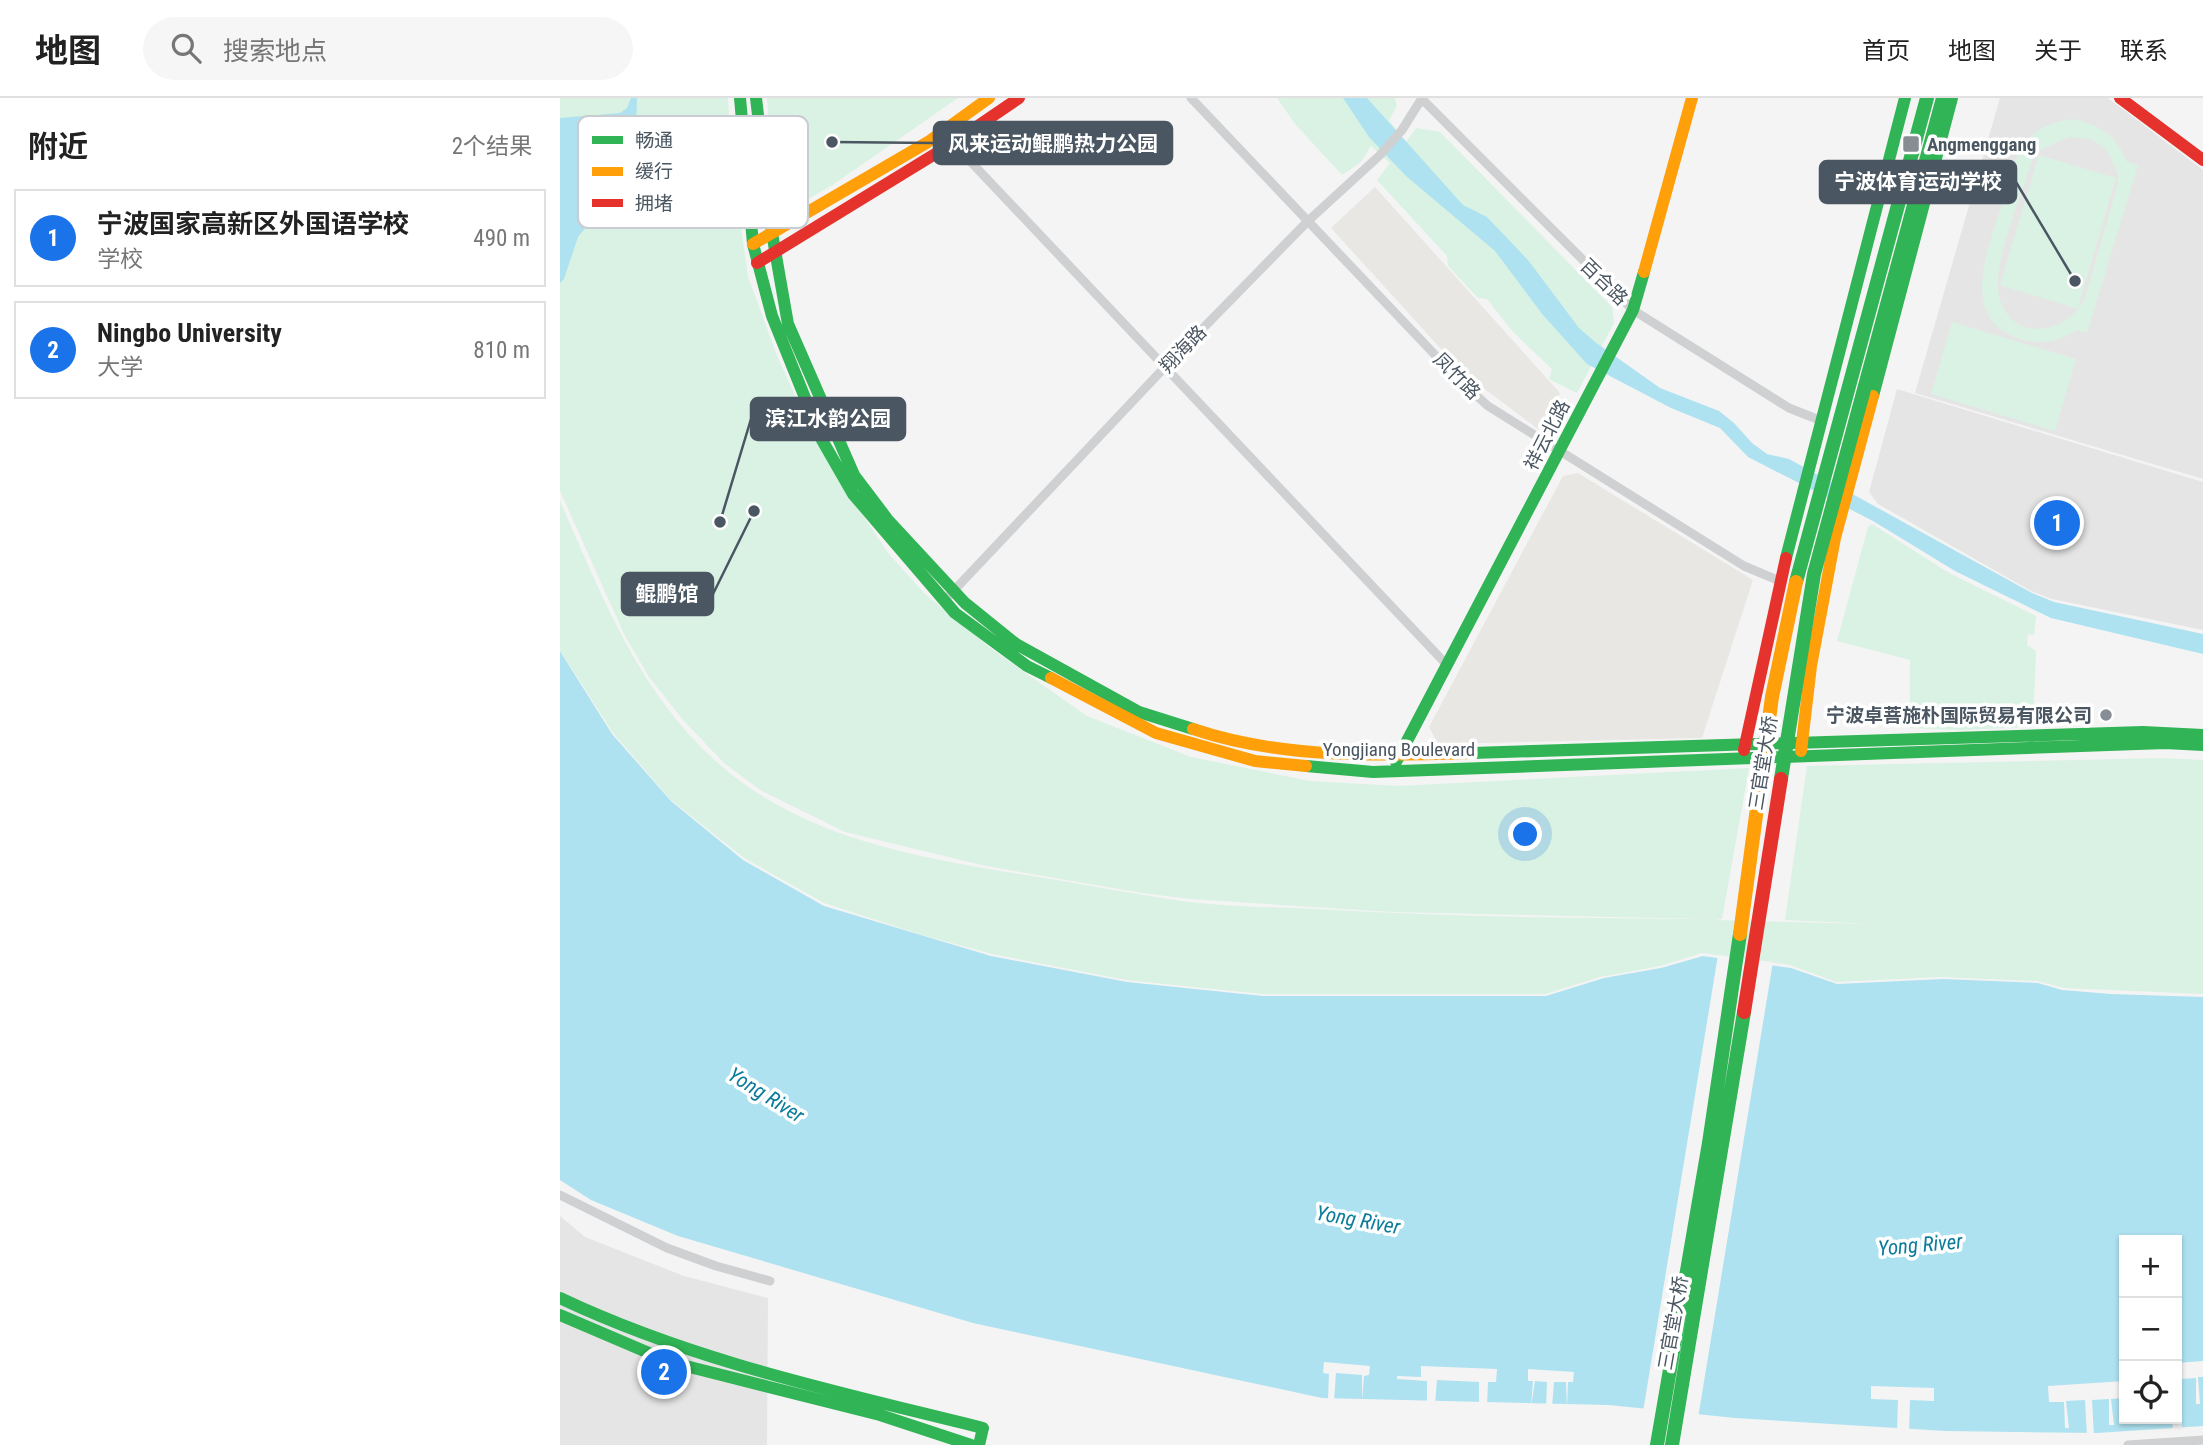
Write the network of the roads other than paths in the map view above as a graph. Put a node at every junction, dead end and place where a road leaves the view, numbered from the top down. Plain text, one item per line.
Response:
1 (740, 98) edge
2 (756, 98) edge
3 (989, 98) edge
4 (1018, 98) edge
5 (1191, 98) edge
6 (1421, 98) edge
7 (1692, 98) edge
8 (1905, 98) edge
9 (1927, 98) edge
10 (1943, 98) edge
11 (1952, 98) edge
12 (2120, 98) edge
13 (742, 116) edge
14 (758, 116) edge
15 (953, 143) junction
16 (2203, 160) edge
17 (808, 212) edge
18 (1308, 221) junction
19 (752, 228) edge
20 (771, 228) edge
21 (781, 228) edge
22 (772, 233) junction
23 (753, 244) junction
24 (776, 250) junction
25 (757, 263) junction
26 (1633, 310) junction
27 (1165, 367) junction
28 (1822, 421) junction
29 (1561, 452) junction
30 (1780, 581) junction
31 (949, 596) junction
32 (1447, 665) junction
33 (2203, 735) edge
34 (1745, 745) junction
35 (2203, 745) edge
36 (1800, 751) junction
37 (1399, 756) junction
38 (1742, 760) junction
39 (1391, 771) junction
40 (560, 1195) edge
41 (770, 1280) dead end
42 (560, 1298) edge
43 (560, 1315) edge
44 (2203, 1440) edge
45 (971, 1445) edge
46 (979, 1445) edge
47 (1657, 1445) edge
48 (1672, 1445) edge
49 (2128, 1445) edge

1 - 13 main road, Yongjiang Boulevard
2 - 14 main road, Yongjiang Boulevard
3 - 17 main road
4 - 15 main road
5 - 18 street, 凤竹路
6 - 18 street, 翔海路
6 - 26 street, 百合路
7 - 26 main road, 祥云北路
8 - 28 main road
9 - 47 main road, 三官堂大桥, bridge
10 - 48 main road, 三官堂大桥, bridge
11 - 36 main road
12 - 16 main road
15 - 24 main road
15 - 27 street
18 - 27 street, 翔海路
18 - 29 street, 凤竹路
19 - 23 main road, Yongjiang Boulevard
20 - 22 main road, Yongjiang Boulevard
21 - 22 main road
22 - 23 main road
22 - 24 main road, Yongjiang Boulevard
23 - 25 main road, Yongjiang Boulevard
24 - 25 main road
24 - 31 main road, Yongjiang Boulevard
25 - 31 main road, Yongjiang Boulevard
26 - 28 street, 百合路
26 - 29 main road, 祥云北路
27 - 31 street, 翔海路
27 - 32 street
28 - 30 main road
29 - 30 street, 凤竹路
29 - 32 main road, 祥云北路
30 - 34 main road
31 - 37 main road, Yongjiang Boulevard
31 - 39 main road, Yongjiang Boulevard
32 - 37 main road, 祥云北路
33 - 36 main road, Yongjiang Boulevard
34 - 36 main road, Yongjiang Boulevard
34 - 37 main road, Yongjiang Boulevard
34 - 38 main road
35 - 36 main road, Yongjiang Boulevard
36 - 38 main road, Yongjiang Boulevard
37 - 39 main road, 祥云北路
38 - 39 main road, Yongjiang Boulevard
40 - 41 street
42 - 46 main road
43 - 45 main road
44 - 49 street

